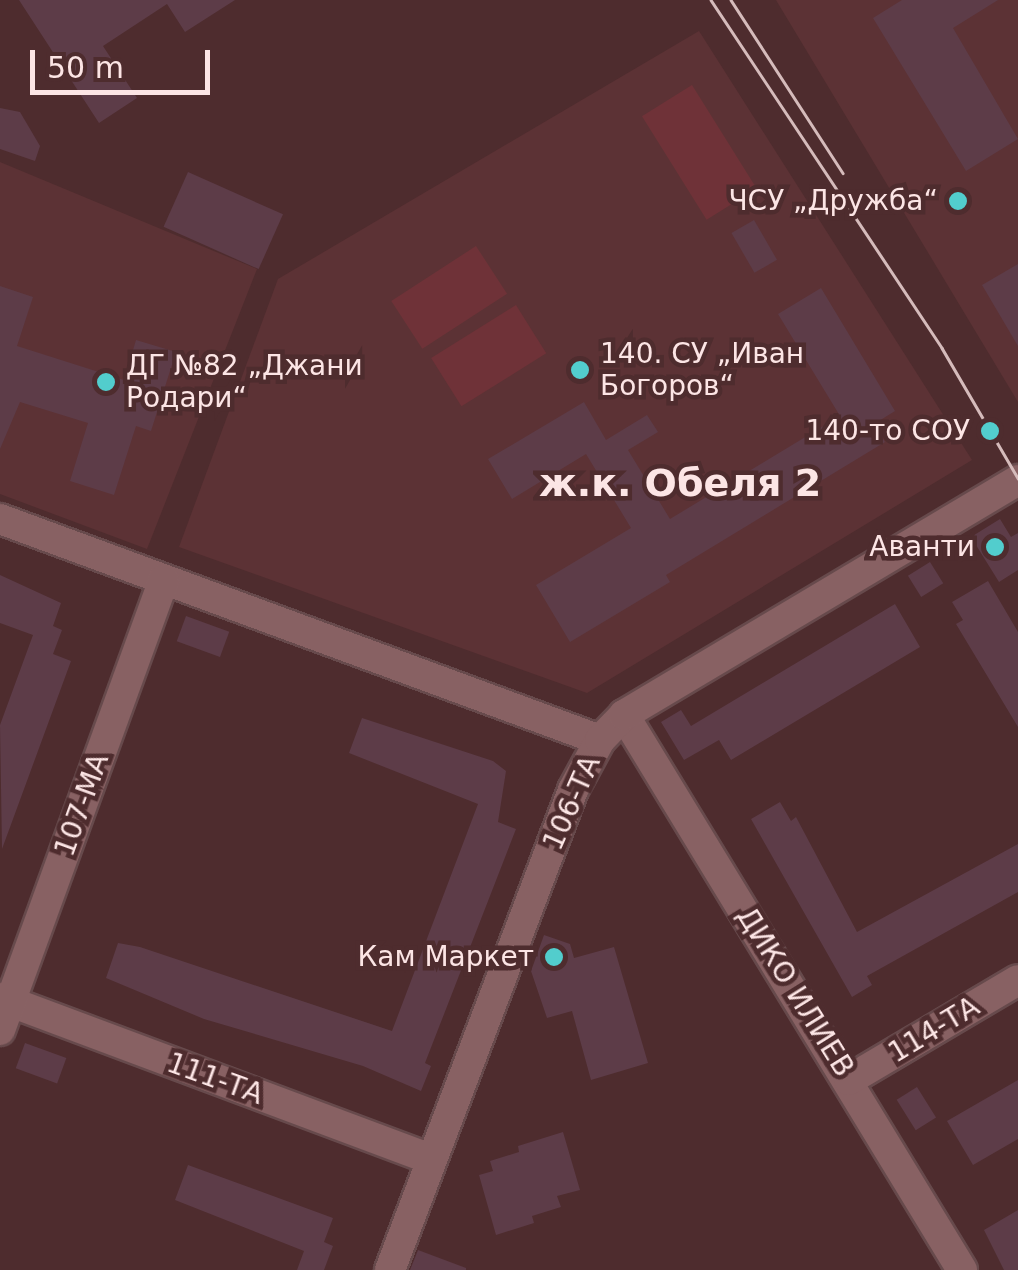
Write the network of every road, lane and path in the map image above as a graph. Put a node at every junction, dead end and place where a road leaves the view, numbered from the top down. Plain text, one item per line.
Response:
1 (1018, 480) edge
2 (0, 519) edge
3 (164, 580) junction
4 (624, 715) junction
5 (600, 740) junction
6 (1018, 980) edge
7 (3, 1010) edge
8 (849, 1080) junction
9 (431, 1159) junction
10 (390, 1270) edge
11 (962, 1270) edge

1 - 4 street, 106-ТА
2 - 3 street
3 - 5 street
3 - 7 street, 107-МА
4 - 5 street, 106-ТА
4 - 8 street, ДИКО ИЛИЕВ
5 - 9 street, 106-ТА
6 - 8 street, 114-ТА
7 - 9 street, 111-ТА
8 - 11 street, ДИКО ИЛИЕВ
9 - 10 street, 106-ТА

